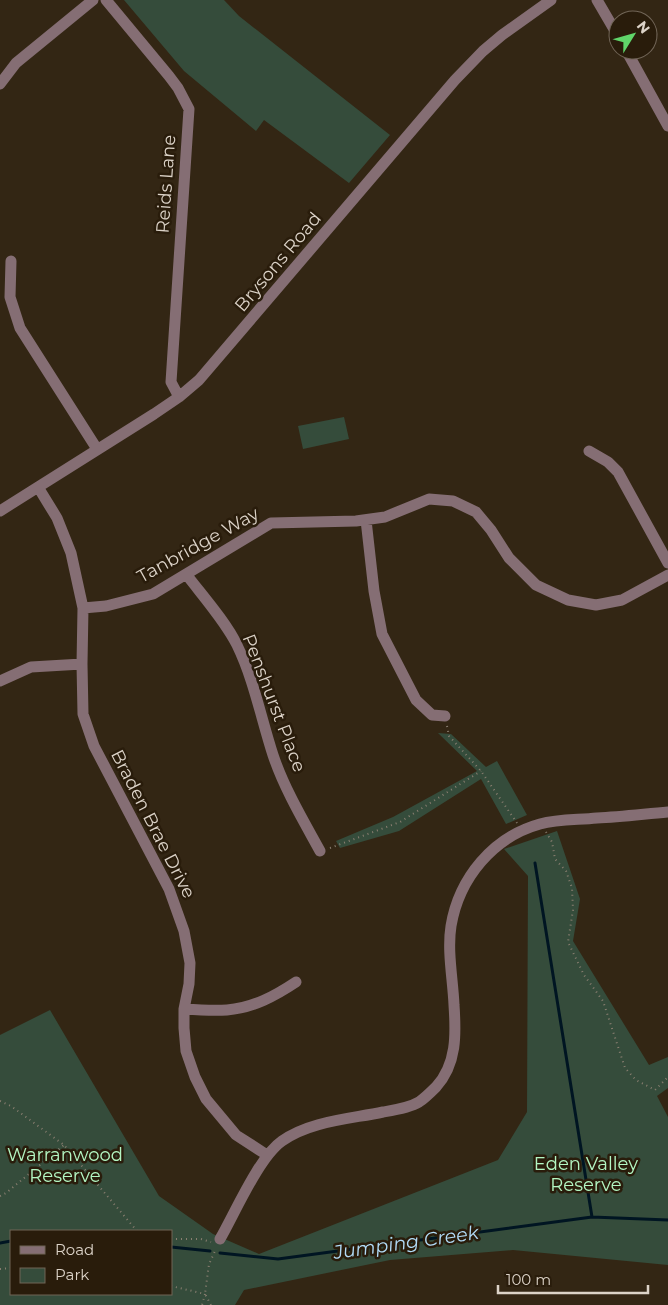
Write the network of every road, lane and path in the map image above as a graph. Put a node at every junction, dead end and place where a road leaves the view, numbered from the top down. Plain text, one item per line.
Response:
1 (93, 0) edge
2 (106, 0) edge
3 (551, 0) edge
4 (597, 0) edge
5 (608, 19) edge
6 (632, 60) edge
7 (0, 84) edge
8 (668, 126) edge
9 (12, 261) dead end
10 (179, 397) junction
11 (97, 450) junction
12 (589, 452) dead end
13 (38, 487) junction
14 (0, 510) edge
15 (366, 520) junction
16 (668, 563) edge
17 (186, 574) junction
18 (668, 576) edge
19 (83, 608) junction
20 (82, 664) junction
21 (0, 681) edge
22 (445, 716) joint
23 (481, 771) junction
24 (668, 812) edge
25 (542, 824) junction
26 (522, 831) junction
27 (320, 851) joint
28 (296, 982) dead end
29 (184, 1009) junction
30 (668, 1077) edge
31 (0, 1101) edge
32 (64, 1145) junction
33 (267, 1155) junction
34 (0, 1196) edge
35 (136, 1230) edge
36 (220, 1239) dead end
37 (172, 1240) edge
38 (172, 1286) edge
39 (204, 1294) junction
40 (202, 1305) edge
41 (211, 1305) edge

1 - 7 street
2 - 10 street, Reids Lane
3 - 10 street, Brysons Road
4 - 5 street
6 - 8 street
9 - 11 street
10 - 11 street, Brysons Road
11 - 13 street, Brysons Road
12 - 16 street
13 - 14 street, Brysons Road
13 - 19 street, Braden Brae Drive
15 - 17 street, Tanbridge Way
15 - 18 street, Tanbridge Way
15 - 22 street
17 - 19 street, Tanbridge Way
17 - 27 street, Penshurst Place
19 - 20 street, Braden Brae Drive
20 - 21 street
20 - 29 street, Braden Brae Drive
22 - 23 path
23 - 26 path
23 - 27 path
24 - 25 street
25 - 26 street
25 - 30 path
26 - 33 street
28 - 29 street
29 - 33 street, Braden Brae Drive
31 - 32 path
32 - 34 path
32 - 35 path
33 - 36 street
37 - 39 path
38 - 39 path
39 - 40 path
39 - 41 path

